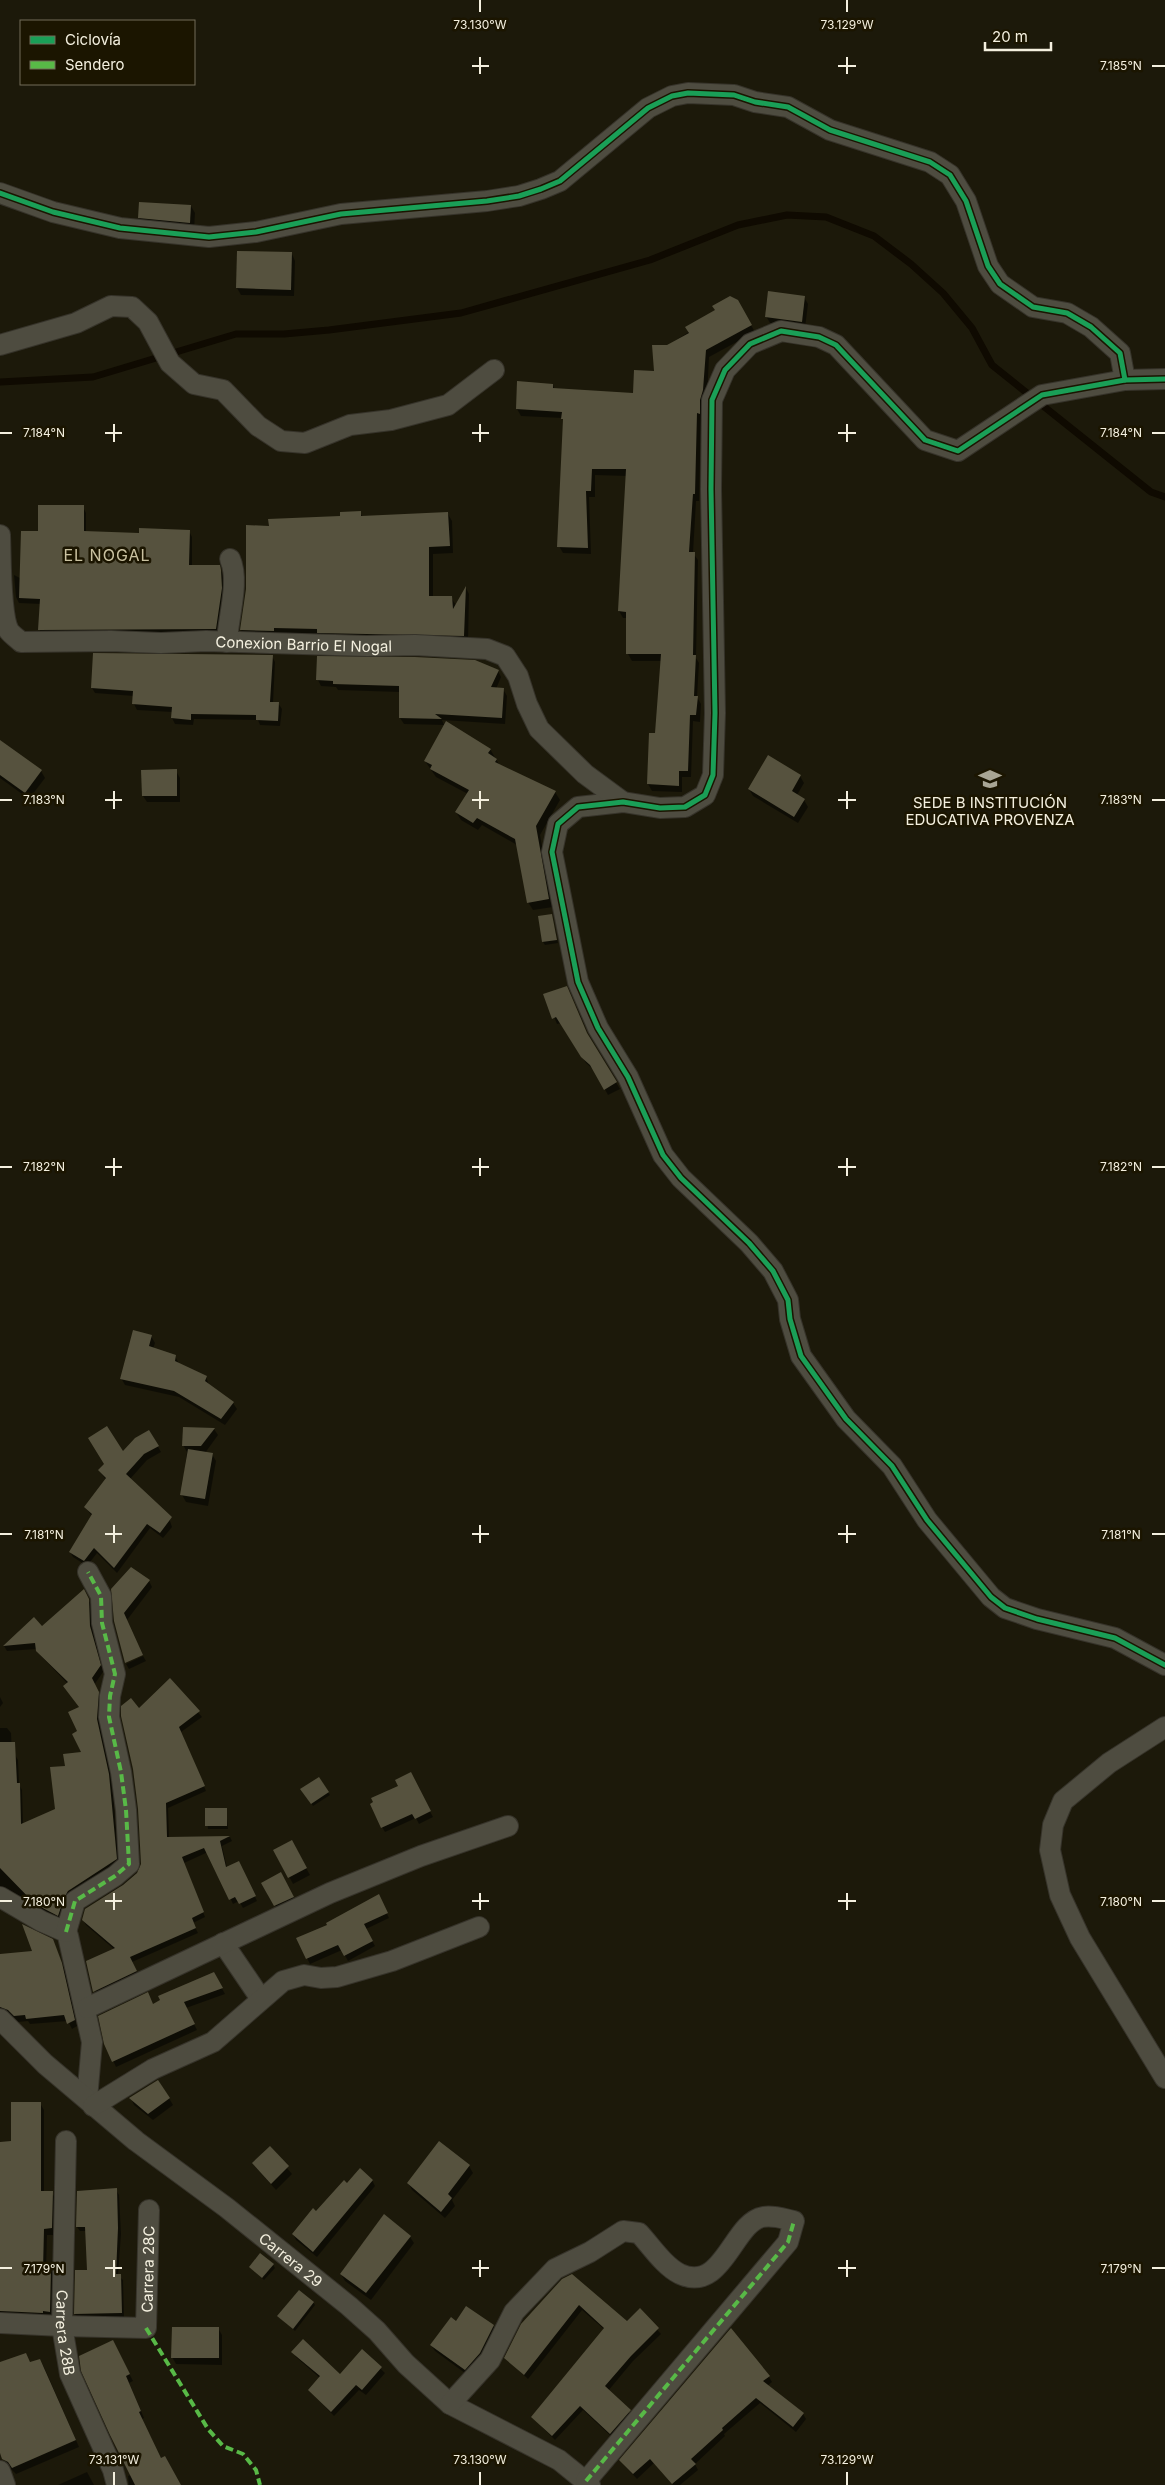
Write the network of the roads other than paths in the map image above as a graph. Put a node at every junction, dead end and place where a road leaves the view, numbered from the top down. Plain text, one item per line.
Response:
1 (0, 193) edge
2 (0, 345) edge
3 (494, 370) dead end
4 (1165, 379) edge
5 (1125, 380) junction
6 (0, 535) edge
7 (230, 559) dead end
8 (227, 642) junction
9 (623, 802) junction
10 (88, 1572) dead end
11 (1165, 1665) edge
12 (1165, 1727) edge
13 (508, 1826) dead end
14 (0, 1897) edge
15 (479, 1927) dead end
16 (66, 1932) junction
17 (223, 1943) junction
18 (261, 1999) junction
19 (86, 2008) junction
20 (0, 2018) edge
21 (1165, 2078) edge
22 (90, 2103) junction
23 (66, 2141) dead end
24 (149, 2210) dead end
25 (0, 2322) edge
26 (62, 2326) junction
27 (450, 2404) junction
28 (0, 2471) edge
29 (588, 2483) edge
30 (5, 2485) edge
31 (116, 2485) edge

1 - 5 street
2 - 3 street
4 - 5 street
5 - 9 street
6 - 8 street, Conexion Barrio El Nogal
7 - 8 street
8 - 9 street, Conexion Barrio El Nogal
9 - 11 street
10 - 16 street
12 - 21 street
13 - 17 street
14 - 16 street
15 - 18 street
16 - 19 street
17 - 18 street
17 - 19 street
18 - 22 street
19 - 22 street
20 - 22 street, Carrera 29
22 - 27 street, Carrera 29
23 - 26 street, Carrera 28B
24 - 26 street, Carrera 28C
25 - 26 street
26 - 31 street, Carrera 28B
27 - 29 street, Carrera 29
27 - 29 street
28 - 30 street

